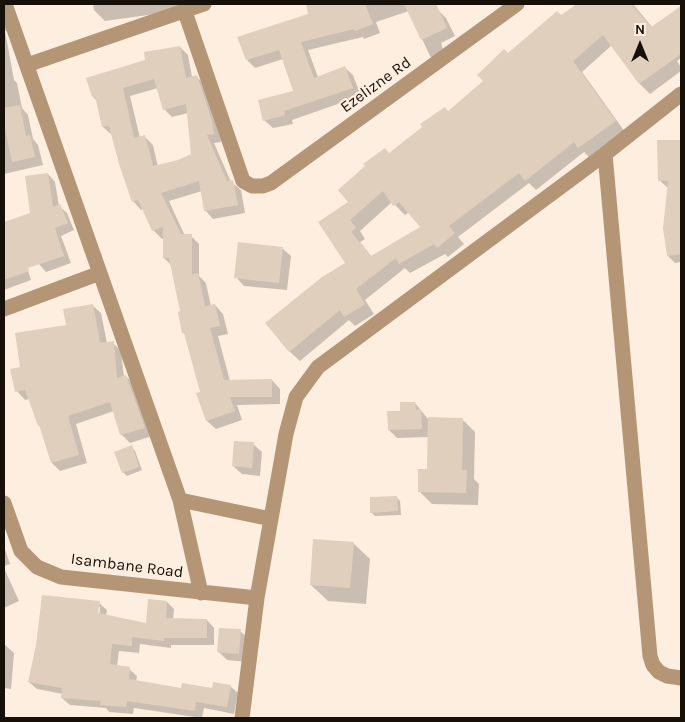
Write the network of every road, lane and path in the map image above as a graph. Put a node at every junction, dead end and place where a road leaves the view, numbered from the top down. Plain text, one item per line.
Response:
1 (5, 4) edge
2 (204, 4) edge
3 (512, 5) edge
4 (185, 12) junction
5 (27, 65) junction
6 (681, 94) edge
7 (605, 154) junction
8 (100, 273) junction
9 (4, 309) edge
10 (180, 500) junction
11 (4, 503) edge
12 (271, 519) junction
13 (201, 592) junction
14 (257, 598) junction
15 (681, 678) edge
16 (242, 718) edge

1 - 5 street
2 - 4 street
3 - 4 street, Ezelizne Rd
4 - 5 street
5 - 8 street
6 - 7 street
7 - 12 street
7 - 15 street
8 - 9 street
8 - 10 street
10 - 12 street
10 - 13 street
11 - 13 street, Isambane Road
12 - 14 street
13 - 14 street, Isambane Road
14 - 16 street

